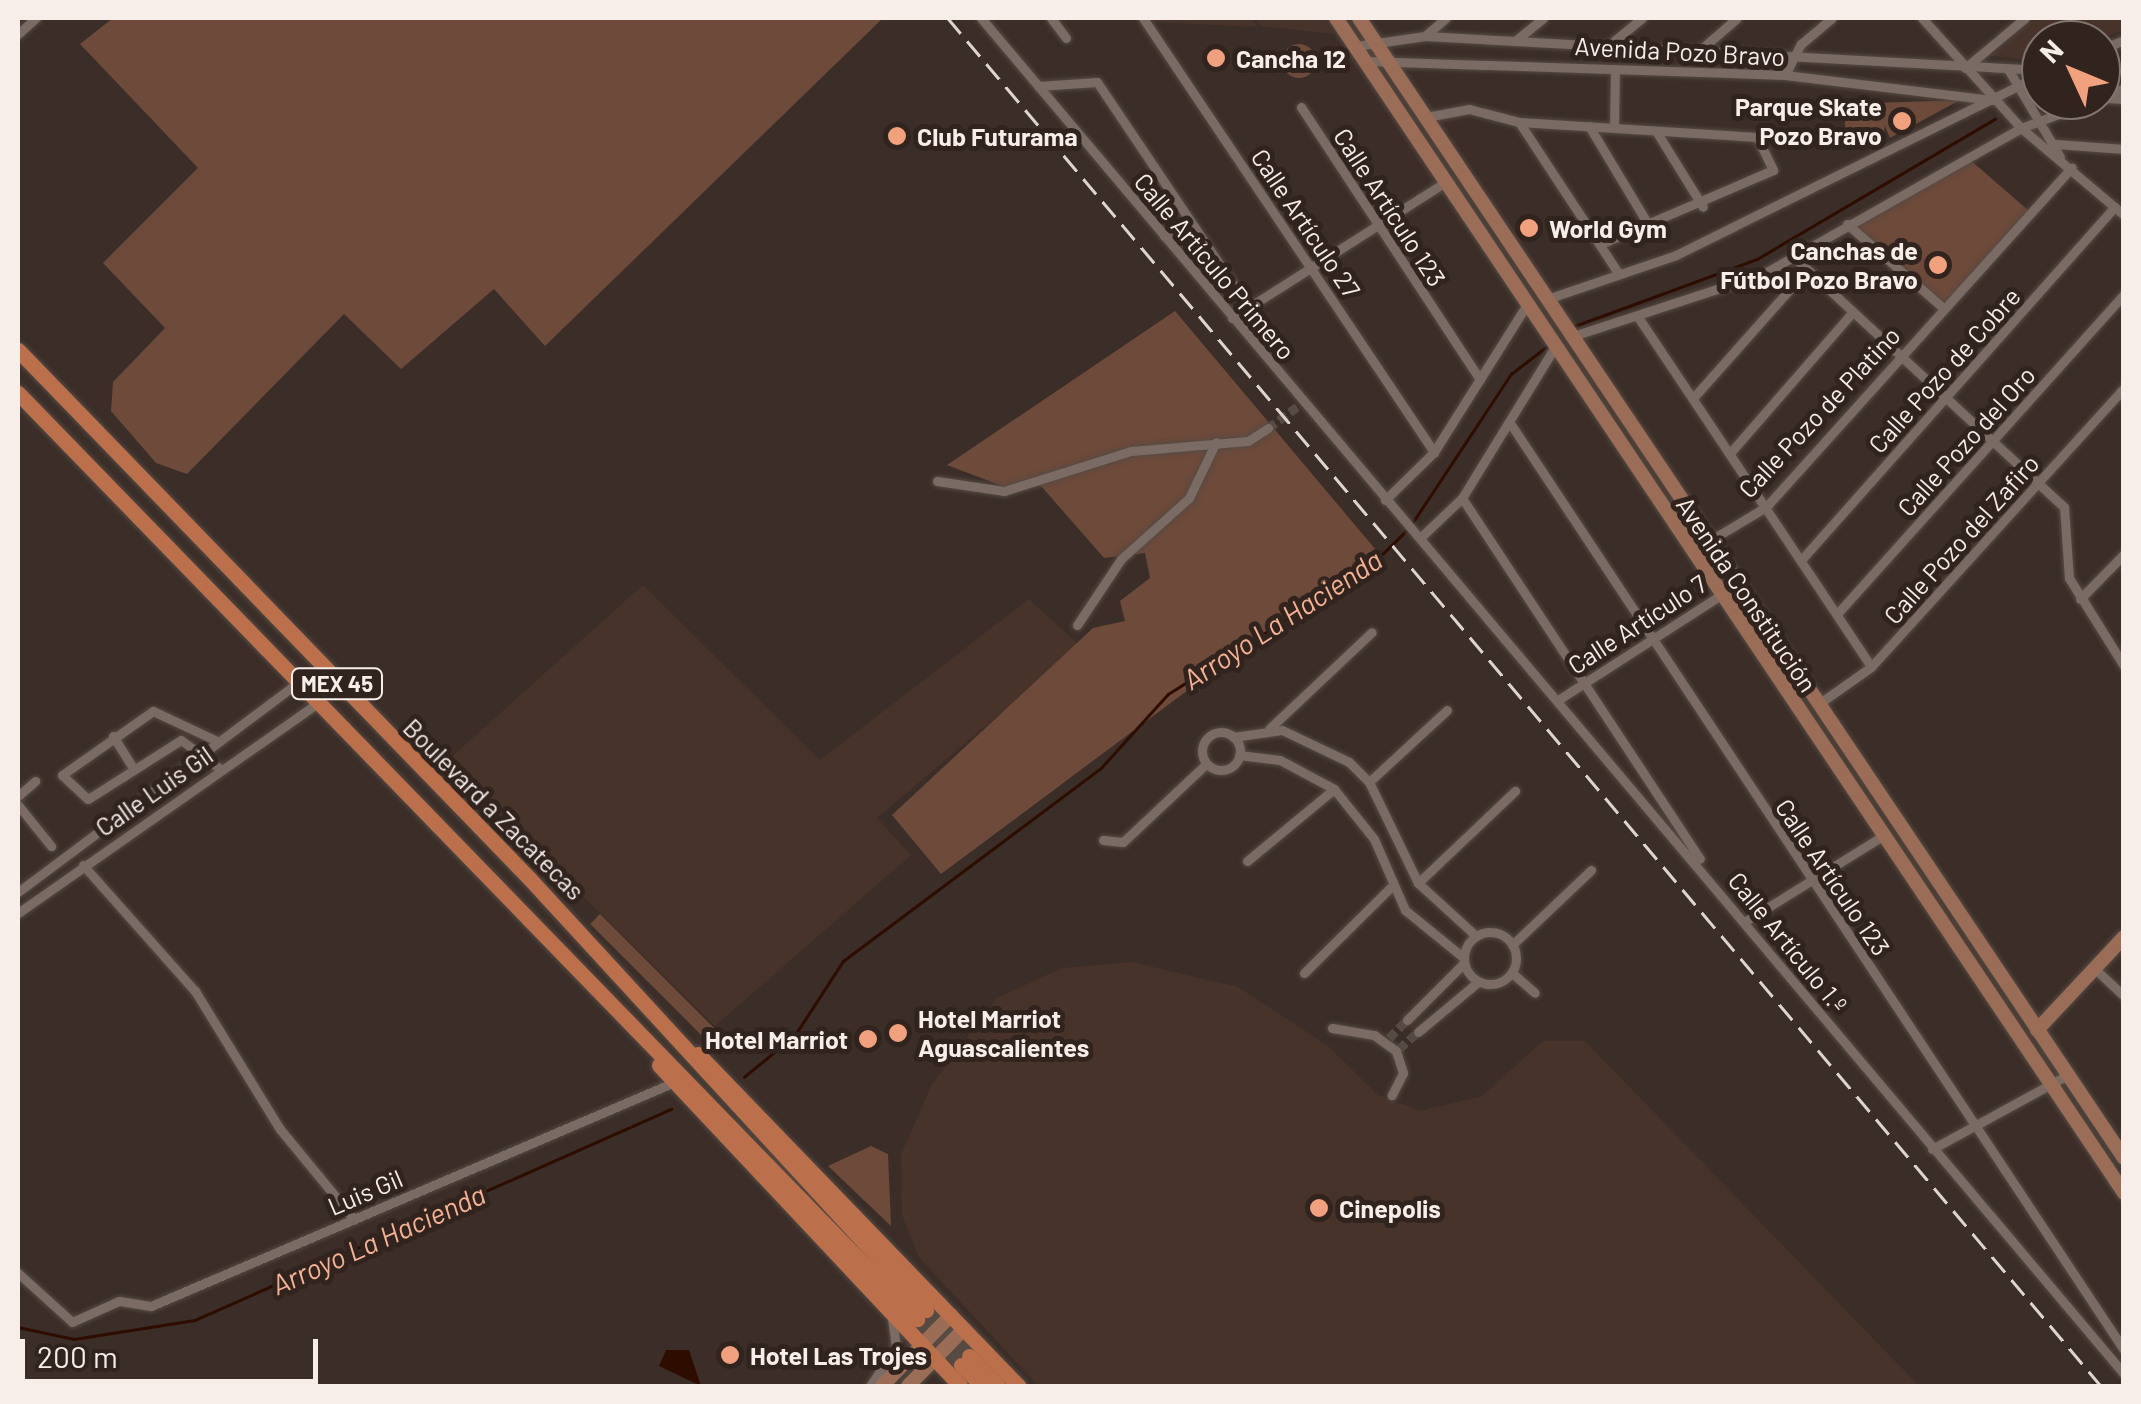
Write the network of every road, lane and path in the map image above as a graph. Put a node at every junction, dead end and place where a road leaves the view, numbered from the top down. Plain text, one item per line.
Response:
1 (36, 18) edge
2 (1051, 18) edge
3 (1143, 18) edge
4 (1336, 18) edge
5 (1359, 18) edge
6 (1446, 18) edge
7 (1542, 18) edge
8 (1642, 18) edge
9 (1737, 18) edge
10 (1832, 18) edge
11 (2025, 18) edge
12 (986, 19) edge
13 (1927, 19) edge
14 (18, 34) edge
15 (1424, 36) junction
16 (1066, 38) dead end
17 (1373, 39) junction
18 (1515, 41) junction
19 (1356, 46) junction
20 (1608, 46) junction
21 (1699, 50) junction
22 (1793, 55) junction
23 (1384, 56) junction
24 (1366, 61) junction
25 (1616, 68) junction
26 (1965, 68) junction
27 (2008, 69) junction
28 (2021, 70) edge
29 (1785, 75) junction
30 (2021, 84) edge
31 (1038, 86) junction
32 (2017, 87) junction
33 (1992, 100) junction
34 (1301, 107) dead end
35 (1426, 117) junction
36 (2041, 120) edge
37 (1519, 122) junction
38 (2033, 123) junction
39 (1589, 126) junction
40 (1614, 126) junction
41 (2020, 128) junction
42 (1656, 131) junction
43 (2056, 144) junction
44 (2124, 149) edge
45 (2047, 154) junction
46 (2060, 157) junction
47 (2072, 167) junction
48 (1447, 181) junction
49 (1703, 207) junction
50 (2115, 207) junction
51 (2124, 215) edge
52 (1191, 222) junction
53 (1846, 224) junction
54 (1377, 226) junction
55 (1651, 228) junction
56 (1164, 236) junction
57 (1600, 244) junction
58 (1795, 258) junction
59 (1313, 267) junction
60 (1806, 270) junction
61 (1619, 274) junction
62 (2124, 294) edge
63 (1549, 302) junction
64 (1528, 303) junction
65 (1248, 308) junction
66 (1942, 308) junction
67 (1851, 314) junction
68 (1638, 316) junction
69 (1232, 318) junction
70 (1571, 334) junction
71 (1554, 343) junction
72 (18, 350) edge
73 (1898, 356) junction
74 (1480, 379) junction
75 (2124, 388) edge
76 (18, 393) edge
77 (1694, 397) junction
78 (1947, 398) junction
79 (1512, 426) junction
80 (1268, 428) tunnel mouth
81 (1994, 440) junction
82 (1216, 442) junction
83 (1434, 452) junction
84 (1730, 452) junction
85 (937, 481) dead end
86 (2040, 482) junction
87 (1462, 498) junction
88 (1385, 500) junction
89 (1766, 506) junction
90 (1417, 535) junction
91 (1709, 541) junction
92 (2124, 554) edge
93 (1802, 559) junction
94 (1738, 584) junction
95 (1719, 594) junction
96 (2080, 599) junction
97 (1838, 614) junction
98 (1077, 626) dead end
99 (1372, 632) dead end
100 (1652, 640) junction
101 (2124, 644) edge
102 (2115, 653) junction
103 (2124, 666) edge
104 (1872, 667) junction
105 (1585, 680) junction
106 (295, 684) junction
107 (1558, 700) junction
108 (1818, 705) junction
109 (315, 706) junction
110 (1448, 710) dead end
111 (1268, 730) junction
112 (113, 736) junction
113 (1233, 737) junction
114 (217, 740) junction
115 (204, 750) junction
116 (1239, 755) junction
117 (1206, 764) junction
118 (133, 768) junction
119 (220, 770) junction
120 (35, 781) dead end
121 (1369, 782) junction
122 (1334, 789) junction
123 (1515, 791) dead end
124 (18, 796) edge
125 (18, 805) edge
126 (1388, 832) junction
127 (1882, 837) junction
128 (1374, 839) junction
129 (1103, 840) dead end
130 (51, 846) dead end
131 (1248, 861) dead end
132 (83, 866) junction
133 (1592, 870) dead end
134 (1810, 880) junction
135 (1418, 883) junction
136 (1390, 888) junction
137 (1720, 891) junction
138 (18, 892) edge
139 (18, 913) edge
140 (1746, 922) junction
141 (1476, 936) junction
142 (2124, 937) edge
143 (1512, 945) junction
144 (1464, 960) junction
145 (2095, 969) junction
146 (1304, 973) dead end
147 (1512, 973) junction
148 (1478, 982) junction
149 (1535, 993) dead end
150 (2124, 996) edge
151 (658, 1017) junction
152 (1407, 1020) tunnel mouth
153 (1332, 1028) dead end
154 (2037, 1030) junction
155 (1418, 1032) tunnel mouth
156 (2068, 1076) junction
157 (678, 1080) junction
158 (2047, 1085) junction
159 (1395, 1091) dead end
160 (1974, 1122) junction
161 (1932, 1149) junction
162 (2124, 1158) edge
163 (2124, 1193) edge
164 (354, 1218) junction
165 (18, 1273) edge
166 (890, 1310) junction
167 (951, 1315) junction
168 (964, 1328) junction
169 (920, 1344) junction
170 (2124, 1350) edge
171 (934, 1358) junction
172 (2124, 1374) edge
173 (870, 1386) edge
174 (882, 1386) edge
175 (908, 1386) edge
176 (960, 1386) edge
177 (982, 1386) edge
178 (998, 1386) edge
179 (1019, 1386) edge

1 - 14 street
2 - 16 street
3 - 59 street, Calle Artículo 27
4 - 19 main road, Avenida Constitución
5 - 17 main road, Avenida Constitución
6 - 15 street
7 - 18 street
8 - 20 street
9 - 21 street
10 - 22 street
11 - 26 street
12 - 31 street, Calle Artículo Primero
13 - 26 street
15 - 17 street, Avenida Pozo Bravo
15 - 18 street, Avenida Pozo Bravo
17 - 19 street, Avenida Pozo Bravo
17 - 23 main road, Avenida Constitución
18 - 20 street, Avenida Pozo Bravo
19 - 24 main road, Avenida Constitución
20 - 21 street, Avenida Pozo Bravo
21 - 22 street, Avenida Pozo Bravo
22 - 26 street, Avenida Pozo Bravo
22 - 29 street
23 - 24 street, Avenida Pozo Bravo
23 - 25 street, Avenida Pozo Bravo
23 - 35 main road, Avenida Constitución
24 - 48 main road, Avenida Constitución
25 - 29 street, Avenida Pozo Bravo
25 - 40 street
26 - 27 street, Avenida Pozo Bravo
26 - 33 street
27 - 28 street, Avenida Pozo Bravo
27 - 32 street
29 - 33 street, Avenida Pozo Bravo
30 - 32 street
31 - 52 street
31 - 56 street, Calle Artículo Primero
32 - 33 street
32 - 38 street
33 - 41 street
33 - 61 street
34 - 54 street, Calle Artículo 123
35 - 37 street
35 - 63 main road, Avenida Constitución
36 - 38 street
37 - 39 street
37 - 57 street
38 - 41 street
38 - 43 street
39 - 40 street
39 - 55 street
40 - 42 street
41 - 45 street
41 - 53 street
42 - 49 street
42 - 49 street
43 - 44 street
43 - 45 street
43 - 46 street
45 - 46 street
46 - 47 street
47 - 50 street
47 - 66 street, Calle Pozo de Platino
48 - 54 street
48 - 64 main road, Avenida Constitución
49 - 55 street
50 - 51 street
50 - 78 street, Calle Pozo de Cobre
52 - 56 street
52 - 65 street
53 - 58 street
53 - 66 street
54 - 59 street
54 - 74 street, Calle Artículo 123
55 - 57 street
56 - 69 street, Calle Artículo Primero
57 - 61 street
58 - 60 street
58 - 68 street
59 - 65 street
59 - 83 street, Calle Artículo 27
60 - 67 street
60 - 77 street
61 - 63 street
62 - 81 street, Calle Pozo del Oro
63 - 70 main road, Avenida Constitución
64 - 71 main road, Avenida Constitución
64 - 74 street
65 - 69 street
66 - 73 street, Calle Pozo de Platino
67 - 73 street
67 - 84 street
68 - 70 street
68 - 77 street
69 - 88 street, Calle Artículo Primero
70 - 91 main road, Avenida Constitución
71 - 79 street
71 - 95 main road, Avenida Constitución
72 - 151 main road, Boulevard a Zacatecas / MEX 45
73 - 78 street
73 - 89 street, Calle Pozo de Platino
74 - 83 street
75 - 86 street, Calle Pozo del Zafiro
76 - 106 main road, Boulevard a Zacatecas / MEX 45
77 - 84 street
78 - 81 street
78 - 93 street, Calle Pozo de Cobre
79 - 87 street
79 - 100 street, Calle Artículo 123
80 - 82 street
81 - 86 street
81 - 97 street, Calle Pozo del Oro
82 - 85 street
82 - 98 street
83 - 88 street
84 - 89 street
86 - 96 street
86 - 104 street, Calle Pozo del Zafiro
87 - 90 street
87 - 105 street
88 - 90 street, Calle Artículo Primero
89 - 91 street, Calle Pozo de Platino
89 - 93 street
90 - 107 street, Calle Artículo 1.º
91 - 94 main road, Avenida Constitución
92 - 96 street
93 - 97 street
94 - 95 street, Calle Artículo 7
94 - 108 main road, Avenida Constitución
95 - 100 street, Calle Artículo 7
95 - 127 main road, Avenida Constitución
96 - 102 street
97 - 104 street
99 - 111 street
100 - 105 street, Calle Artículo 7
100 - 134 street, Calle Artículo 123
101 - 102 street
102 - 103 street
104 - 108 street, Calle Pozo del Zafiro
105 - 107 street, Calle Artículo 7
105 - 137 street
106 - 109 main road, Boulevard a Zacatecas / MEX 45
106 - 114 street, Calle Luis Gil
107 - 137 street, Calle Artículo 1.º
108 - 154 main road, Avenida Constitución
109 - 119 street, Calle Luis Gil
109 - 157 main road, Boulevard a Zacatecas / MEX 45
110 - 121 street
111 - 113 street
111 - 121 street
112 - 114 street
112 - 118 street
112 - 118 street
113 - 116 street
113 - 117 street
114 - 115 street, Calle Luis Gil
115 - 118 street
115 - 119 street
115 - 138 street, Calle Luis Gil
116 - 117 street
116 - 122 street
117 - 129 street
119 - 132 street, Calle Luis Gil
120 - 124 street
121 - 126 street
122 - 128 street
122 - 131 street
123 - 135 street
125 - 130 street
126 - 128 street
126 - 135 street
127 - 134 street
127 - 158 main road, Avenida Constitución
128 - 136 street
132 - 139 street, Calle Luis Gil
132 - 164 street
133 - 143 street
134 - 140 street
134 - 160 street, Calle Artículo 123
135 - 141 street
136 - 144 street
136 - 146 street
137 - 140 street, Calle Artículo 1.º
140 - 161 street, Calle Artículo 1.º
141 - 143 street
141 - 144 street
142 - 145 main road
143 - 147 street
144 - 148 street
144 - 152 street
145 - 150 street
145 - 154 main road
147 - 148 street
147 - 149 street
148 - 155 street
151 - 157 main road, Boulevard a Zacatecas / MEX 45
151 - 167 main road
153 - 159 street
154 - 156 main road, Avenida Constitución
156 - 158 street
156 - 162 main road, Avenida Constitución
157 - 164 street, Luis Gil
157 - 166 main road
158 - 160 street
158 - 163 main road, Avenida Constitución
160 - 161 street
160 - 170 street, Calle Artículo 123
161 - 172 street, Calle Artículo 1.º
164 - 165 street, Luis Gil
166 - 169 main road
166 - 173 street
167 - 168 main road
167 - 169 main road
168 - 171 main road
168 - 179 main road
169 - 171 main road
169 - 174 main road
171 - 175 main road
171 - 176 main road
177 - 178 main road

